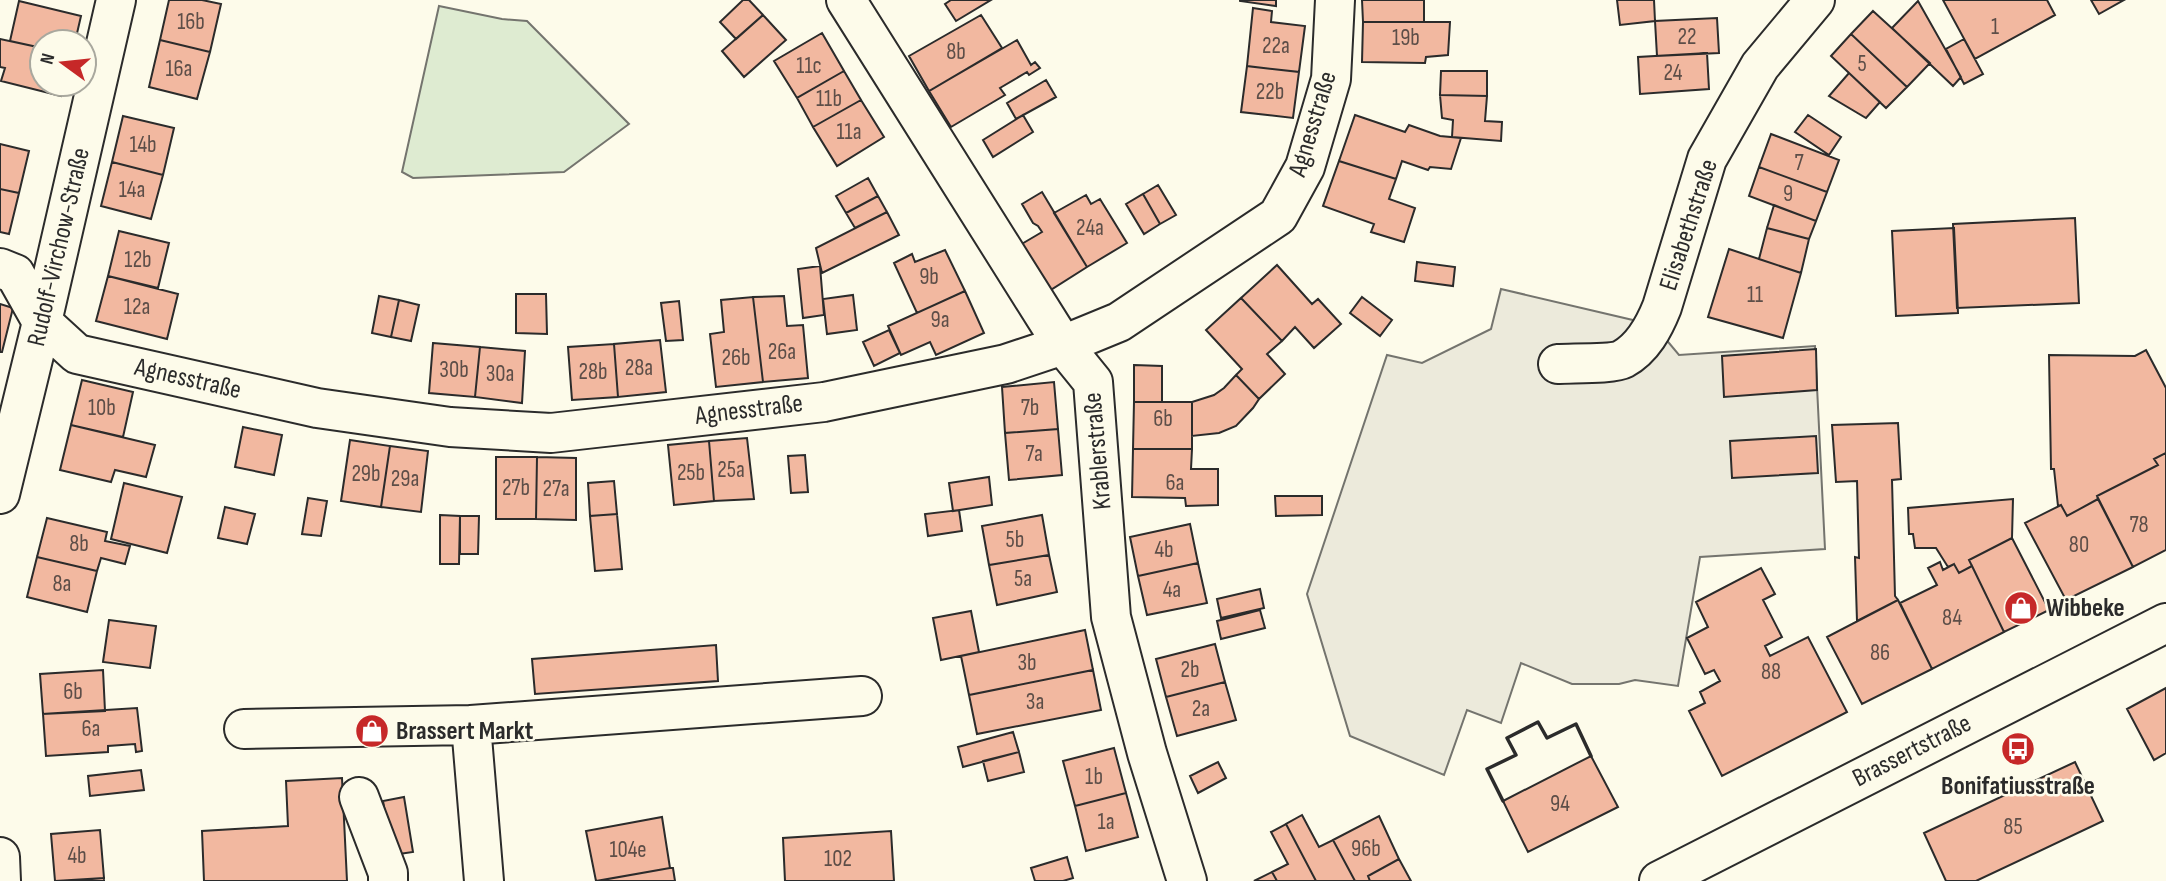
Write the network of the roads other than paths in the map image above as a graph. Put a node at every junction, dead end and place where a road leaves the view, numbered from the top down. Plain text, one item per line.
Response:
1 (116, 0) edge
2 (846, 0) edge
3 (1335, 0) edge
4 (1815, 0) edge
5 (0, 268) edge
6 (42, 322) junction
7 (1063, 345) junction
8 (1558, 363) dead end
9 (0, 494) edge
10 (2166, 623) edge
11 (862, 695) dead end
12 (471, 725) junction
13 (244, 729) dead end
14 (359, 796) dead end
15 (0, 857) edge
16 (1668, 879) edge
17 (2, 881) edge
18 (388, 881) edge
19 (484, 881) edge
20 (1187, 881) edge

1 - 6 street, Rudolf-Virchow-Straße
2 - 7 street, Krablerstraße
3 - 7 street, Agnesstraße
4 - 8 street, Elisabethstraße
5 - 6 street, Agnesstraße
6 - 7 street, Agnesstraße
6 - 9 street, Rudolf-Virchow-Straße
7 - 20 street, Krablerstraße
10 - 16 street, Brassertstraße
11 - 12 street
12 - 13 street
12 - 19 street
14 - 18 street
15 - 17 street

